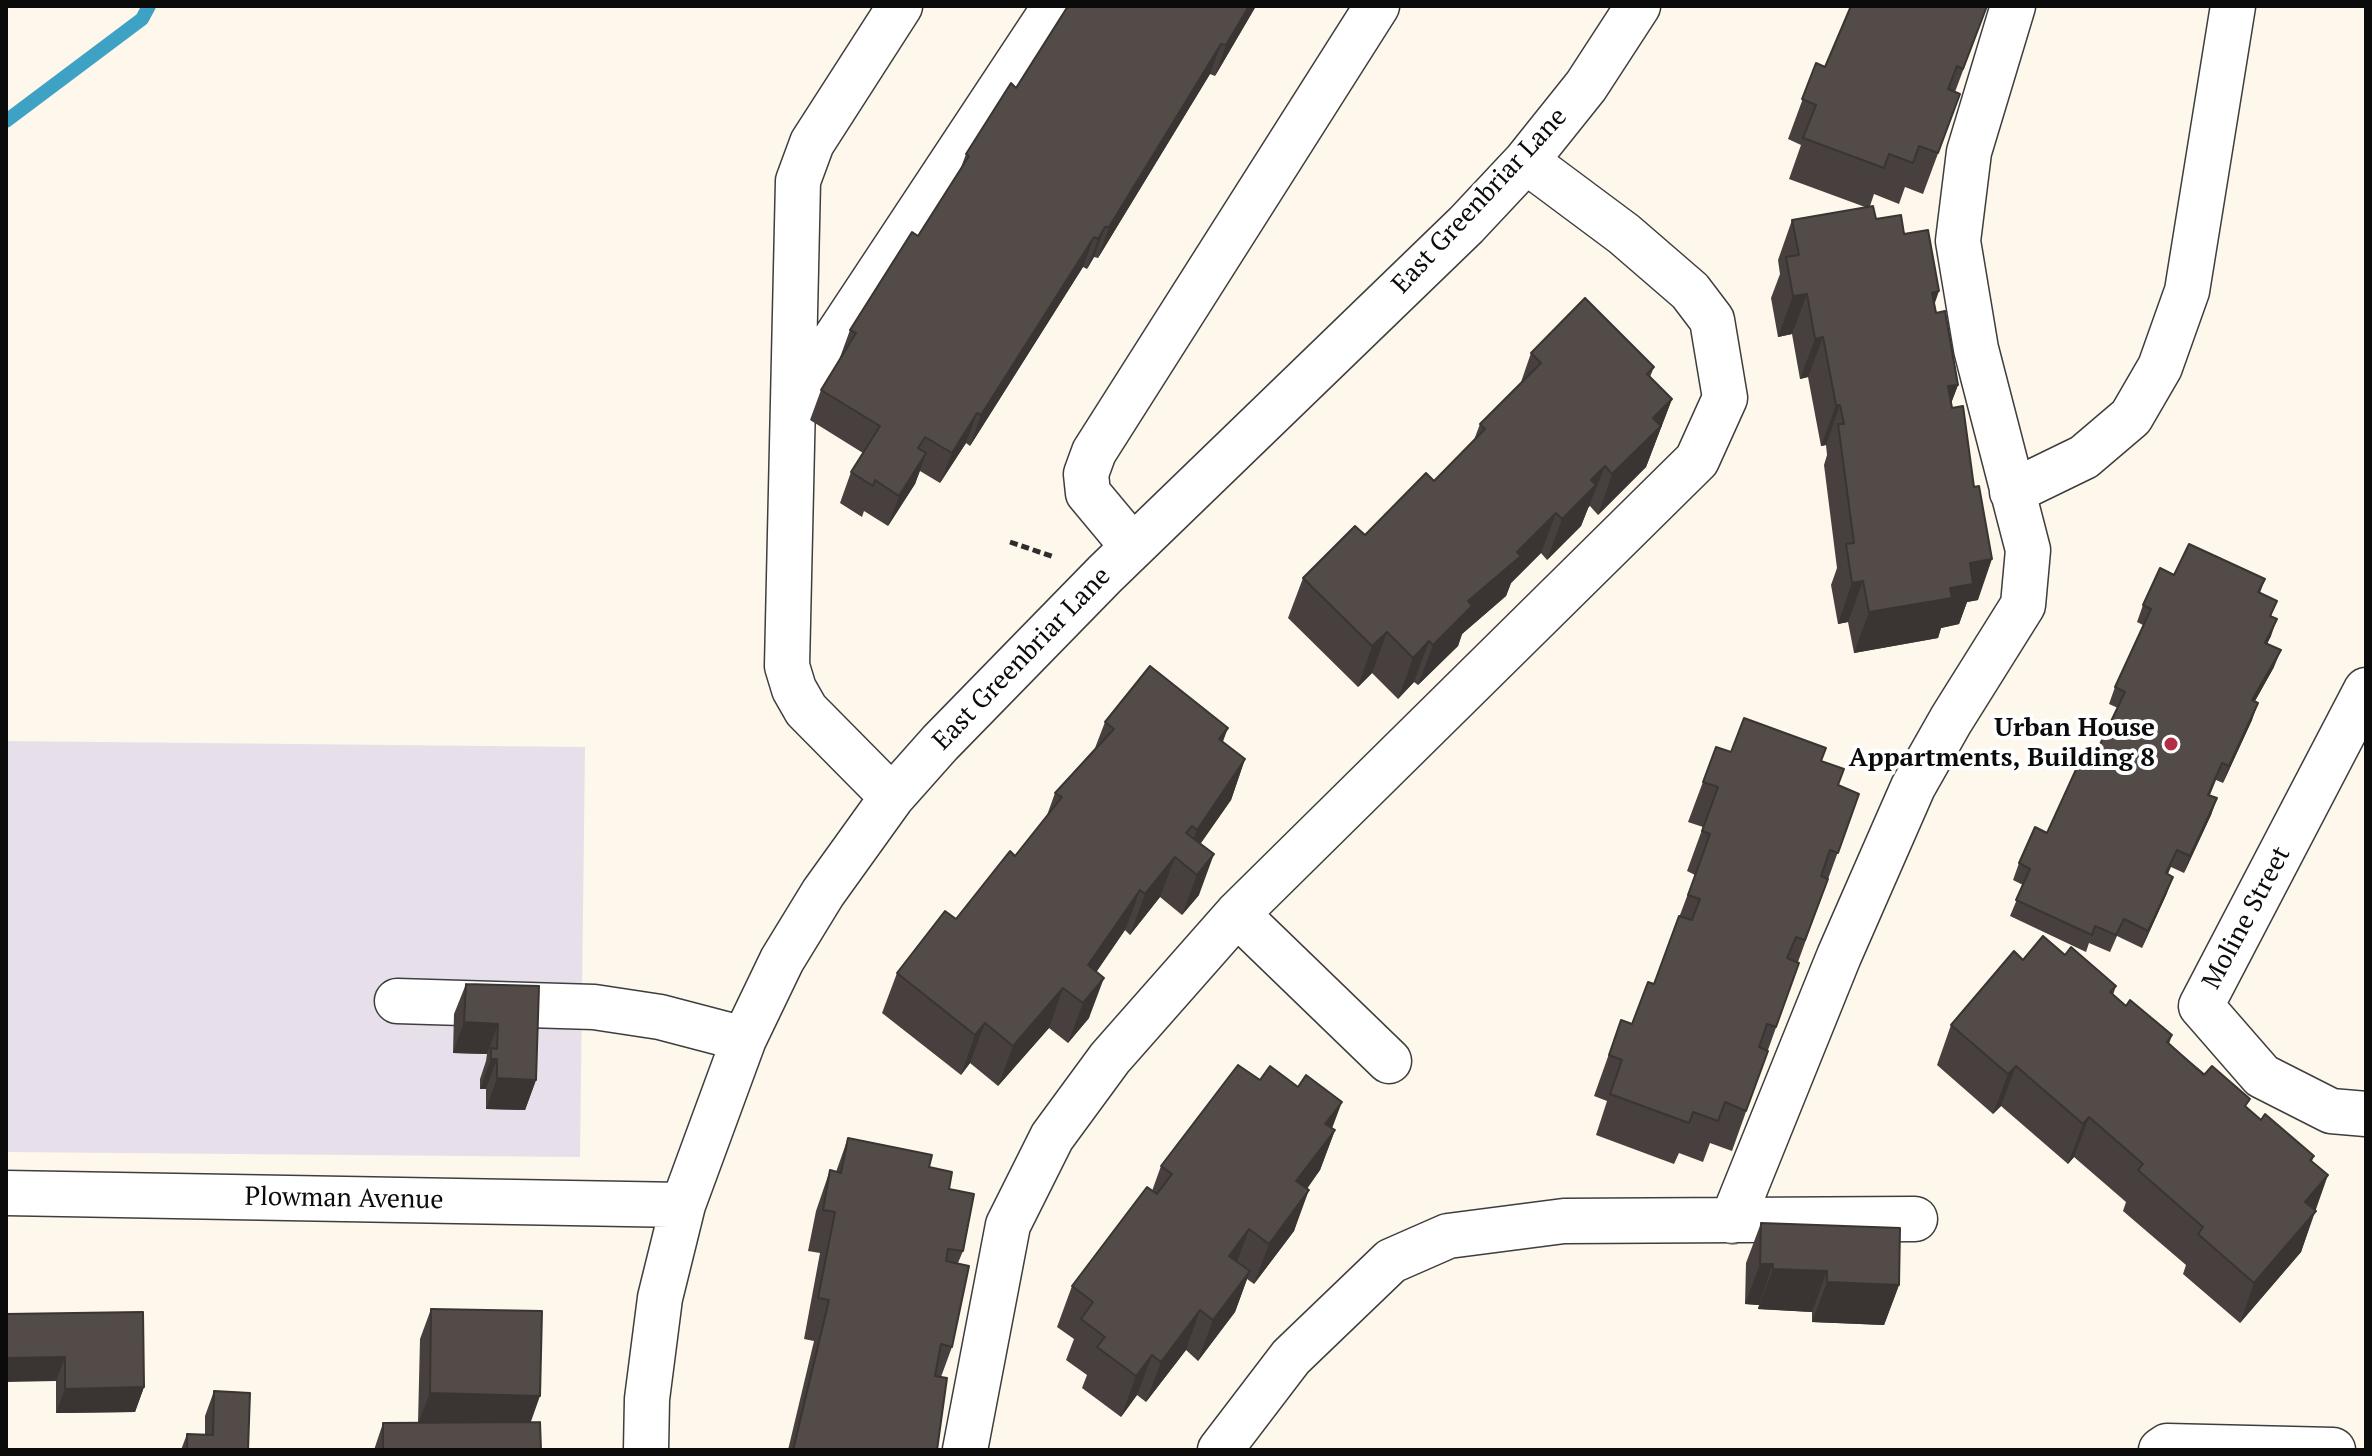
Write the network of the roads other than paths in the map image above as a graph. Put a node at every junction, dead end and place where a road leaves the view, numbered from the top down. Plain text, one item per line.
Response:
1 (900, 6) edge
2 (1055, 6) edge
3 (1377, 6) edge
4 (1638, 6) edge
5 (2013, 6) edge
6 (2233, 6) edge
7 (1526, 161) junction
8 (794, 401) junction
9 (2012, 492) junction
10 (1133, 547) junction
11 (2366, 690) edge
12 (892, 797) junction
13 (1237, 914) junction
14 (397, 1001) dead end
15 (744, 1039) junction
16 (1389, 1061) dead end
17 (2366, 1114) edge
18 (6, 1193) edge
19 (683, 1205) junction
20 (1915, 1219) dead end
21 (1732, 1221) junction
22 (646, 1450) edge
23 (965, 1450) edge
24 (1220, 1450) edge
25 (2161, 1450) edge
26 (2333, 1450) edge

1 - 8 street
2 - 8 street
3 - 10 street
4 - 7 street, East Greenbriar Lane
5 - 9 street
6 - 9 street
7 - 10 street, East Greenbriar Lane
7 - 13 street
8 - 12 street
9 - 21 street
10 - 12 street, East Greenbriar Lane
11 - 17 street, Moline Street
12 - 15 street, East Greenbriar Lane
13 - 16 street
13 - 23 street
14 - 15 street
15 - 19 street, East Greenbriar Lane
18 - 19 street, Plowman Avenue
19 - 22 street, East Greenbriar Lane
20 - 21 street
21 - 24 street
25 - 26 street

